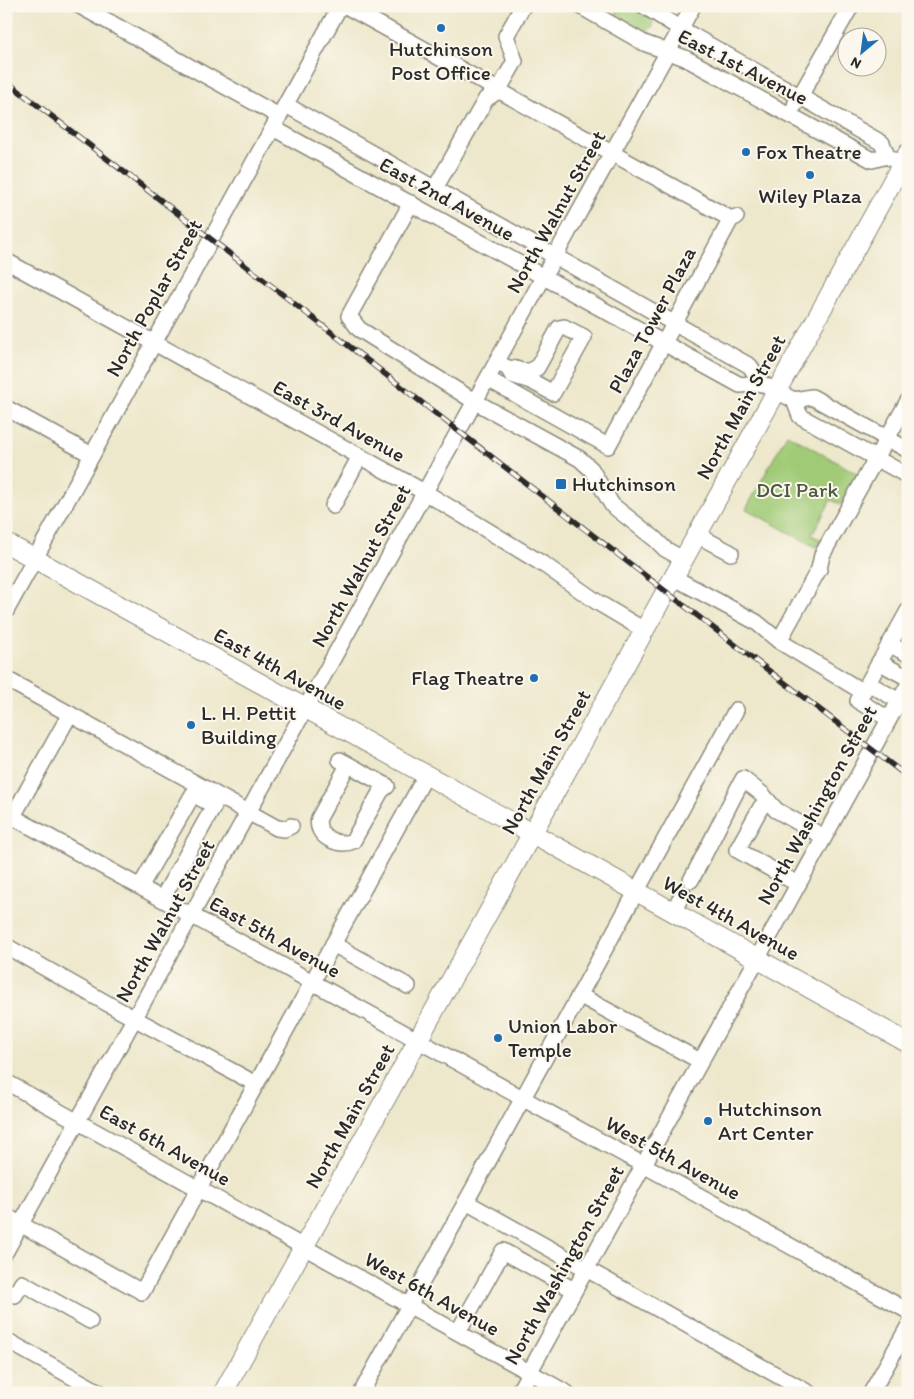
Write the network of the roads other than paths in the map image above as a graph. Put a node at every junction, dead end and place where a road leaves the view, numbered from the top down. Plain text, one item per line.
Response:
1 (80, 6) edge
2 (340, 6) edge
3 (346, 6) edge
4 (523, 6) edge
5 (580, 6) edge
6 (644, 6) edge
7 (694, 6) edge
8 (851, 6) edge
9 (681, 29) junction
10 (668, 51) junction
11 (498, 91) junction
12 (800, 96) junction
13 (789, 115) junction
14 (279, 116) junction
15 (613, 153) junction
16 (901, 160) edge
17 (434, 190) junction
18 (411, 203) junction
19 (556, 257) junction
20 (6, 261) edge
21 (545, 276) junction
22 (675, 324) junction
23 (666, 342) junction
24 (154, 343) junction
25 (502, 366) junction
26 (488, 379) junction
27 (768, 387) junction
28 (794, 400) junction
29 (474, 401) junction
30 (908, 402) edge
31 (6, 408) edge
32 (888, 438) junction
33 (907, 448) edge
34 (92, 455) junction
35 (360, 456) junction
36 (876, 458) junction
37 (908, 476) edge
38 (426, 493) junction
39 (333, 506) dead end
40 (697, 535) junction
41 (6, 543) edge
42 (731, 553) dead end
43 (35, 559) junction
44 (683, 559) junction
45 (673, 577) junction
46 (6, 611) edge
47 (908, 611) edge
48 (644, 630) junction
49 (779, 641) junction
50 (890, 644) junction
51 (908, 654) edge
52 (879, 662) junction
53 (908, 678) edge
54 (6, 679) edge
55 (908, 685) edge
56 (865, 687) junction
57 (899, 701) junction
58 (306, 709) junction
59 (736, 710) dead end
60 (70, 714) junction
61 (889, 719) junction
62 (344, 763) joint
63 (426, 775) junction
64 (768, 801) junction
65 (249, 812) junction
66 (10, 814) edge
67 (291, 826) dead end
68 (532, 833) junction
69 (824, 837) junction
70 (691, 880) dead end
71 (798, 884) junction
72 (140, 887) junction
73 (636, 891) junction
74 (683, 893) dead end
75 (162, 899) junction
76 (673, 912) junction
77 (192, 915) junction
78 (333, 944) junction
79 (6, 946) edge
80 (757, 958) junction
81 (312, 982) junction
82 (408, 986) dead end
83 (579, 995) junction
84 (135, 1018) junction
85 (418, 1040) junction
86 (908, 1044) edge
87 (700, 1062) junction
88 (6, 1082) edge
89 (256, 1084) junction
90 (523, 1099) junction
91 (78, 1122) junction
92 (642, 1165) junction
93 (199, 1188) junction
94 (466, 1202) junction
95 (6, 1216) edge
96 (21, 1224) junction
97 (304, 1246) junction
98 (6, 1251) edge
99 (586, 1269) junction
100 (6, 1290) edge
101 (574, 1290) junction
102 (410, 1305) junction
103 (908, 1311) edge
104 (90, 1321) dead end
105 (908, 1327) edge
106 (458, 1332) junction
107 (6, 1340) edge
108 (529, 1372) junction
109 (86, 1389) edge
110 (102, 1393) edge
111 (224, 1393) edge
112 (361, 1393) edge
113 (518, 1393) edge
114 (567, 1393) edge
115 (809, 1393) edge
116 (871, 1393) edge

1 - 14 street, East 2nd Avenue
2 - 14 street, North Poplar Street
3 - 11 street
4 - 11 street
5 - 10 street, East 1st Avenue
6 - 9 street, East 1st Avenue
7 - 9 street, North Walnut Street
8 - 12 street
9 - 10 street, North Walnut Street
9 - 12 street, East 1st Avenue
10 - 13 street, East 1st Avenue
10 - 15 street, North Walnut Street
11 - 15 street
11 - 17 street
12 - 13 street
12 - 16 street, East 1st Avenue
13 - 16 street, East 1st Avenue
14 - 17 street, East 2nd Avenue
14 - 18 street, East 2nd Avenue
14 - 24 street, North Poplar Street
15 - 19 street, North Walnut Street
15 - 22 street, Plaza Tower Plaza
16 - 27 main road, North Main Street
17 - 19 street, East 2nd Avenue
18 - 21 street, East 2nd Avenue
18 - 29 street
19 - 21 street, North Walnut Street
19 - 22 street, East 2nd Avenue
20 - 24 street, East 3rd Avenue
21 - 23 street, East 2nd Avenue
21 - 25 street, North Walnut Street
22 - 23 street, Plaza Tower Plaza
22 - 27 street, East 2nd Avenue
23 - 26 street, Plaza Tower Plaza
23 - 27 street, East 2nd Avenue
24 - 34 street, North Poplar Street
24 - 35 street, East 3rd Avenue
25 - 25 street
25 - 26 street, North Walnut Street
26 - 29 street, North Walnut Street
27 - 28 street
27 - 40 main road, North Main Street
28 - 32 street
28 - 36 street
29 - 38 street, North Walnut Street
29 - 44 street
30 - 32 street
31 - 34 street
32 - 33 street
32 - 36 street
34 - 43 street, North Poplar Street
35 - 38 street, East 3rd Avenue
35 - 39 street
36 - 37 street
36 - 49 street
38 - 48 street, East 3rd Avenue
38 - 58 street, North Walnut Street
40 - 42 street
40 - 44 main road, North Main Street
41 - 43 main road, East 4th Avenue
43 - 46 street, North Poplar Street
43 - 58 main road, East 4th Avenue
44 - 45 main road, North Main Street
45 - 48 main road, North Main Street
45 - 49 street
47 - 50 street
48 - 68 main road, North Main Street
49 - 56 street
50 - 51 street
50 - 52 street
52 - 53 street
52 - 56 street
54 - 60 street
55 - 57 street, North Washington Street
56 - 57 street
56 - 61 street
57 - 61 street, North Washington Street
58 - 63 main road, East 4th Avenue
58 - 65 street, North Walnut Street
59 - 73 street
60 - 65 street
60 - 66 street
61 - 69 street, North Washington Street
62 - 62 street
63 - 68 main road, East 4th Avenue
63 - 78 street
64 - 69 street
64 - 70 street
64 - 71 street
65 - 67 street
65 - 77 street, North Walnut Street
66 - 72 street, East 5th Avenue
68 - 73 main road, West 4th Avenue
68 - 85 main road, North Main Street
69 - 71 street, North Washington Street
71 - 80 street, North Washington Street
72 - 75 street, East 5th Avenue
72 - 75 street
73 - 76 main road, West 4th Avenue
73 - 83 street
74 - 76 street
75 - 77 street, East 5th Avenue
76 - 80 main road, West 4th Avenue
77 - 81 street, East 5th Avenue
77 - 84 street, North Walnut Street
78 - 81 street
78 - 82 street
79 - 84 street
80 - 86 main road, West 4th Avenue
80 - 87 street, North Washington Street
81 - 85 street, East 5th Avenue
81 - 89 street
83 - 87 street
83 - 90 street
84 - 89 street
84 - 91 street, North Walnut Street
85 - 90 street, West 5th Avenue
85 - 97 main road, North Main Street
87 - 92 street, North Washington Street
88 - 91 street, East 6th Avenue
89 - 93 street
90 - 92 street, West 5th Avenue
90 - 94 street
91 - 93 street, East 6th Avenue
91 - 96 street, North Walnut Street
92 - 99 street, North Washington Street
92 - 103 street, West 5th Avenue
93 - 96 street
93 - 97 street, East 6th Avenue
94 - 99 street
94 - 102 street
95 - 96 street
96 - 98 street, North Walnut Street
97 - 102 street, West 6th Avenue
97 - 111 main road, North Main Street
99 - 101 street, North Washington Street
99 - 115 street
100 - 104 street
101 - 106 street
101 - 108 street, North Washington Street
102 - 106 street, West 6th Avenue
102 - 112 street
105 - 116 street
106 - 108 street, West 6th Avenue
107 - 109 street
108 - 113 street, North Washington Street
108 - 114 street, West 6th Avenue
109 - 110 street

